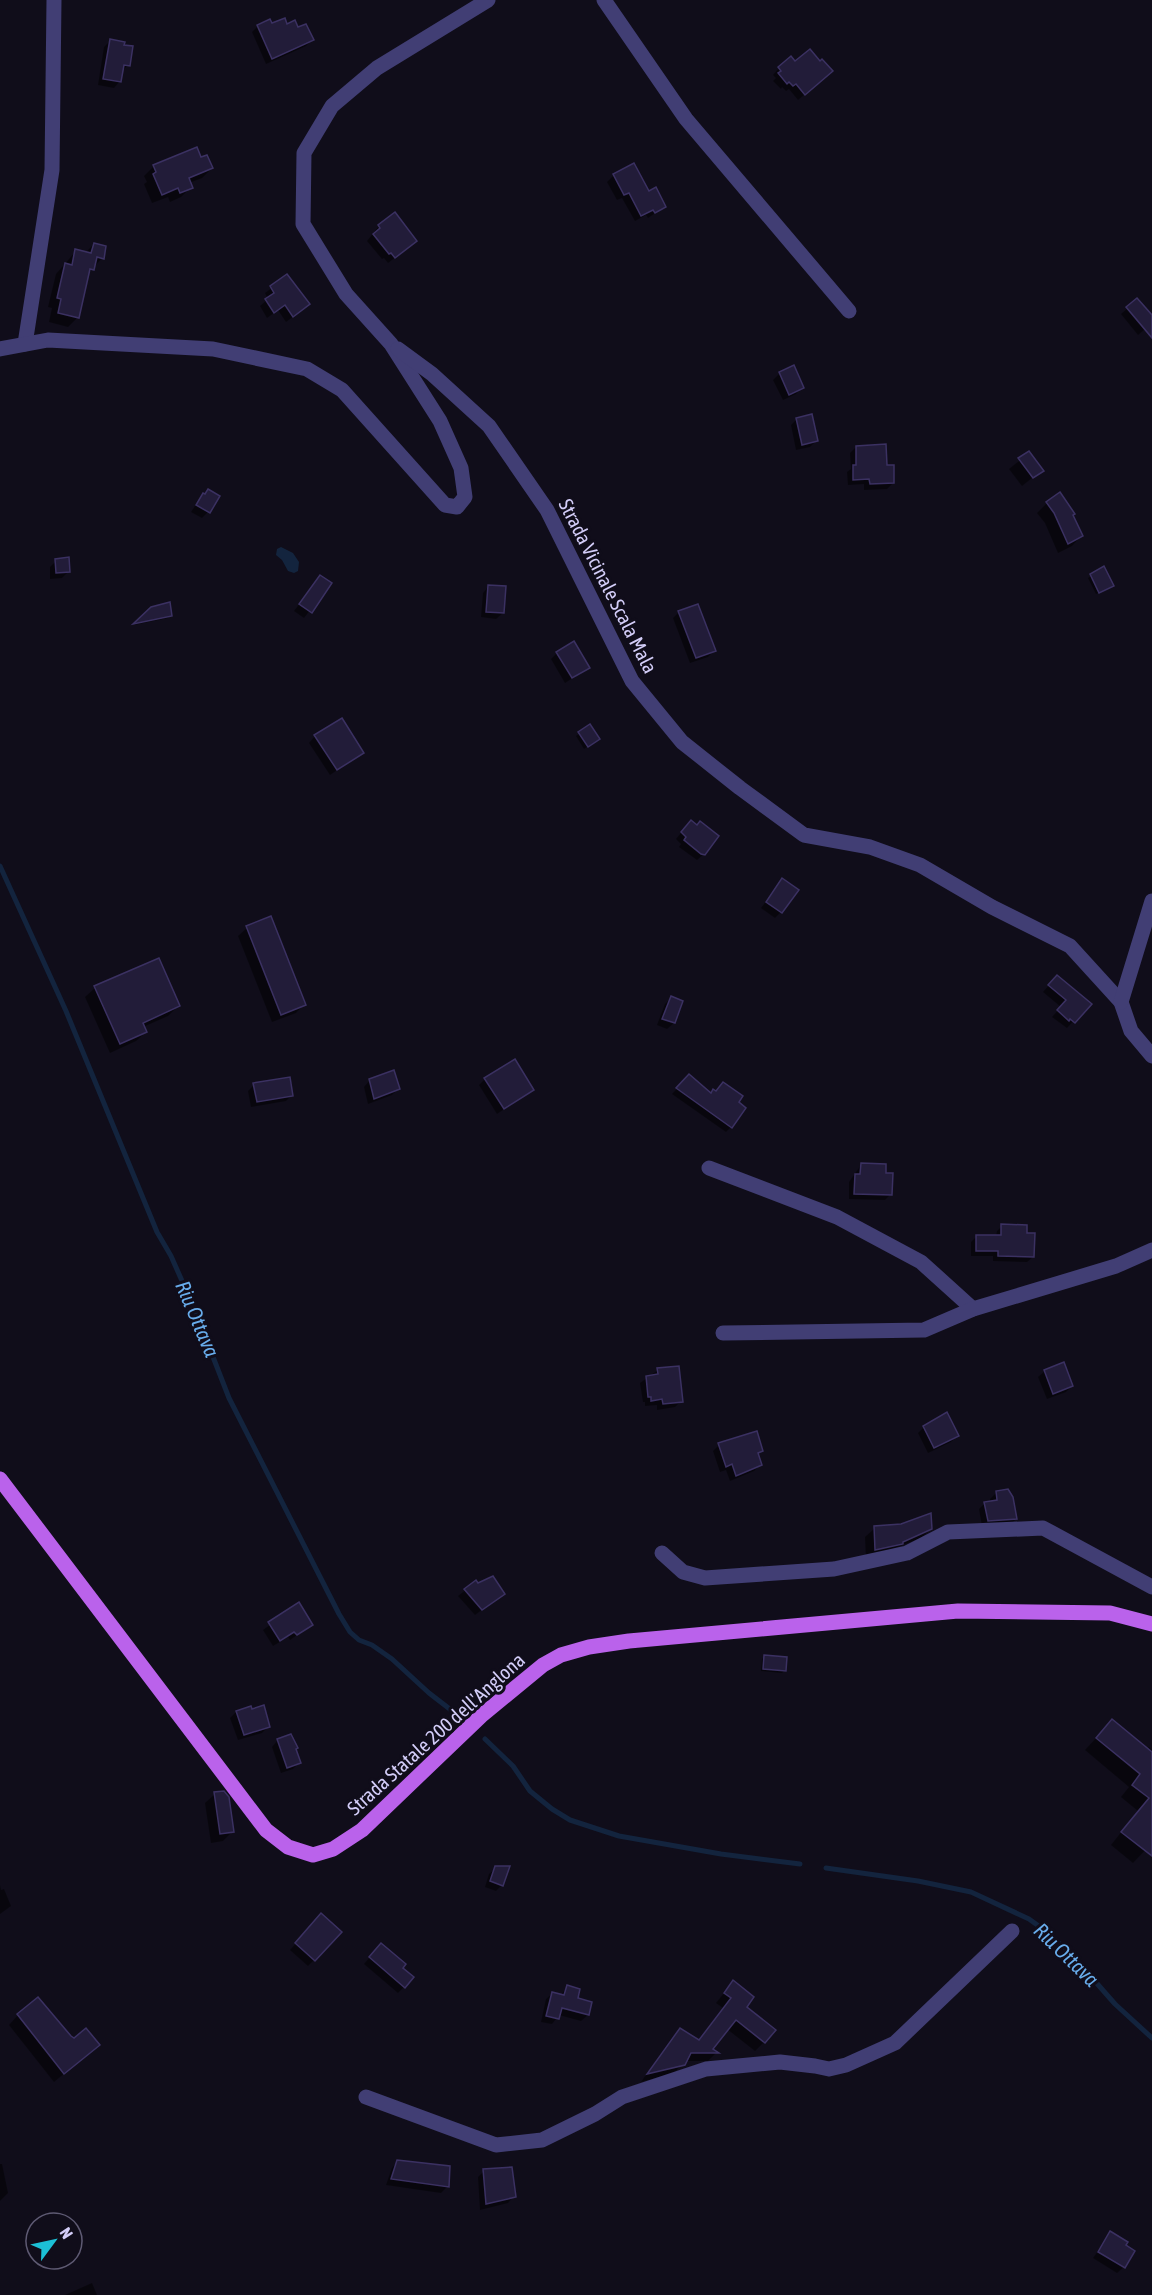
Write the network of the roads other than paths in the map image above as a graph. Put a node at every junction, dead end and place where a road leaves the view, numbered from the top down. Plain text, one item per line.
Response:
1 (54, 0) edge
2 (488, 0) edge
3 (604, 0) edge
4 (849, 312) dead end
5 (25, 344) junction
6 (391, 344) junction
7 (0, 350) edge
8 (1152, 901) edge
9 (1121, 1002) junction
10 (1152, 1056) edge
11 (709, 1168) dead end
12 (1152, 1250) edge
13 (973, 1309) junction
14 (723, 1333) dead end
15 (0, 1479) edge
16 (662, 1553) dead end
17 (1152, 1587) edge
18 (1152, 1624) edge
19 (1012, 1930) dead end
20 (366, 2097) dead end

1 - 5 street
2 - 6 street
3 - 4 street
5 - 6 street
5 - 7 street
6 - 9 street, Strada Vicinale Scala Mala
8 - 9 street
9 - 10 street, Strada Vicinale Scala Mala
11 - 13 street
12 - 13 street
13 - 14 street
15 - 18 main road, Strada Statale 200 dell'Anglona
16 - 17 street
19 - 20 street

